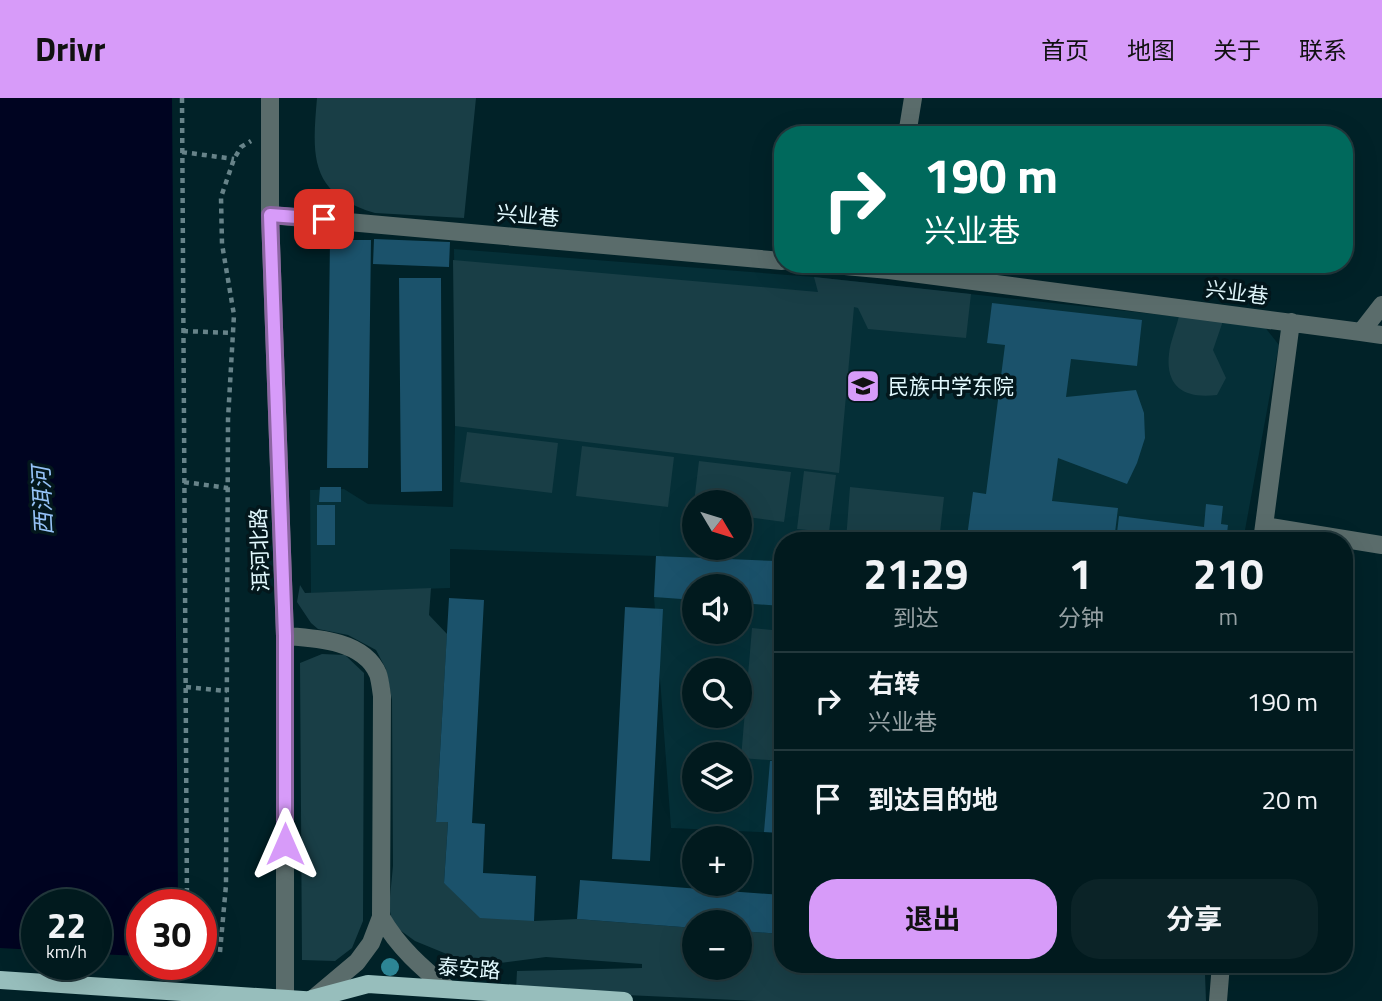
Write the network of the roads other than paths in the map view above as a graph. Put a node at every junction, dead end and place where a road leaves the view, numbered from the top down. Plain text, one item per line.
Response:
1 (270, 98) edge
2 (913, 98) edge
3 (908, 126) edge
4 (270, 215) junction
5 (774, 260) edge
6 (934, 273) edge
7 (1382, 305) edge
8 (1291, 321) junction
9 (1360, 332) junction
10 (1382, 335) edge
11 (1263, 532) edge
12 (1353, 542) edge
13 (1382, 545) edge
14 (285, 636) junction
15 (381, 917) junction
16 (1221, 973) edge
17 (0, 980) edge
18 (448, 989) junction
19 (315, 1000) edge
20 (285, 1001) edge
21 (624, 1001) edge
22 (1218, 1001) edge

1 - 4 street, 洱河北路
2 - 3 street
4 - 5 street, 兴业巷
4 - 14 street, 洱河北路
6 - 8 street, 兴业巷
7 - 9 street
8 - 9 street, 兴业巷
8 - 11 street
9 - 10 street, 兴业巷
12 - 13 street
14 - 15 street
14 - 20 street, 洱河北路
15 - 18 street
15 - 19 street
16 - 22 street
17 - 19 main road, 泰安路
18 - 19 main road, 泰安路
18 - 21 main road, 泰安路

